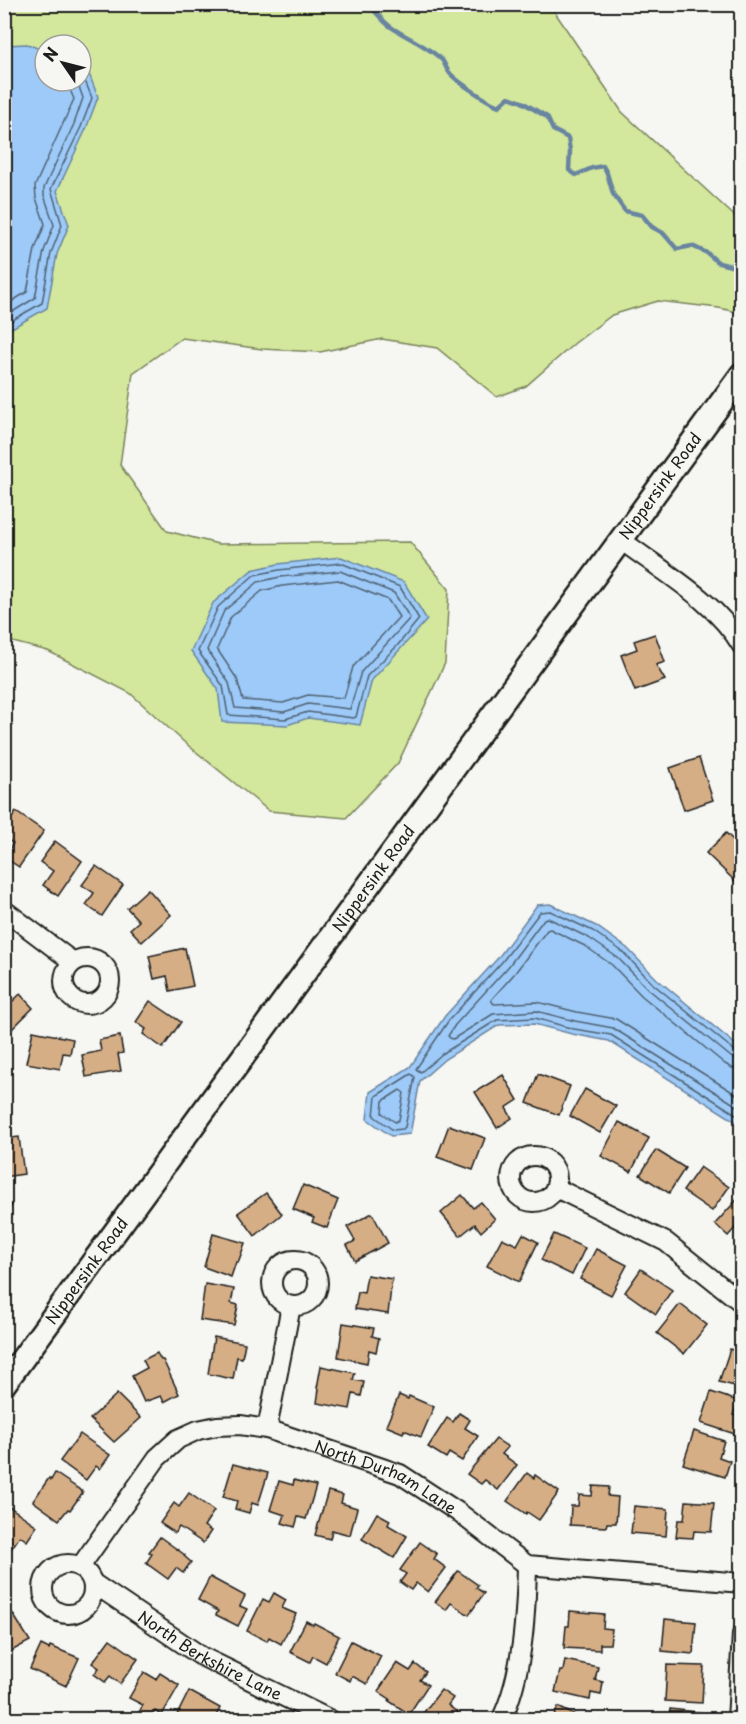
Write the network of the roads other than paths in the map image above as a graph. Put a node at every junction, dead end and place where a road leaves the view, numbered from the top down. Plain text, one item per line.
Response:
1 (741, 374) edge
2 (621, 540) junction
3 (741, 646) edge
4 (4, 910) edge
5 (73, 962) dead end
6 (556, 1188) dead end
7 (741, 1303) edge
8 (291, 1306) dead end
9 (4, 1384) edge
10 (267, 1429) junction
11 (527, 1565) junction
12 (80, 1567) junction
13 (93, 1583) junction
14 (741, 1583) edge
15 (741, 1634) edge
16 (331, 1719) edge
17 (501, 1719) edge
18 (737, 1719) edge

1 - 2 street, Nippersink Road
2 - 3 street
2 - 9 street, Nippersink Road
4 - 5 street
6 - 7 street
8 - 10 street
10 - 11 street, North Durham Lane
10 - 12 street, North Durham Lane
11 - 14 street
11 - 17 street
12 - 13 street
12 - 13 street
13 - 16 street, North Berkshire Lane
15 - 18 street

